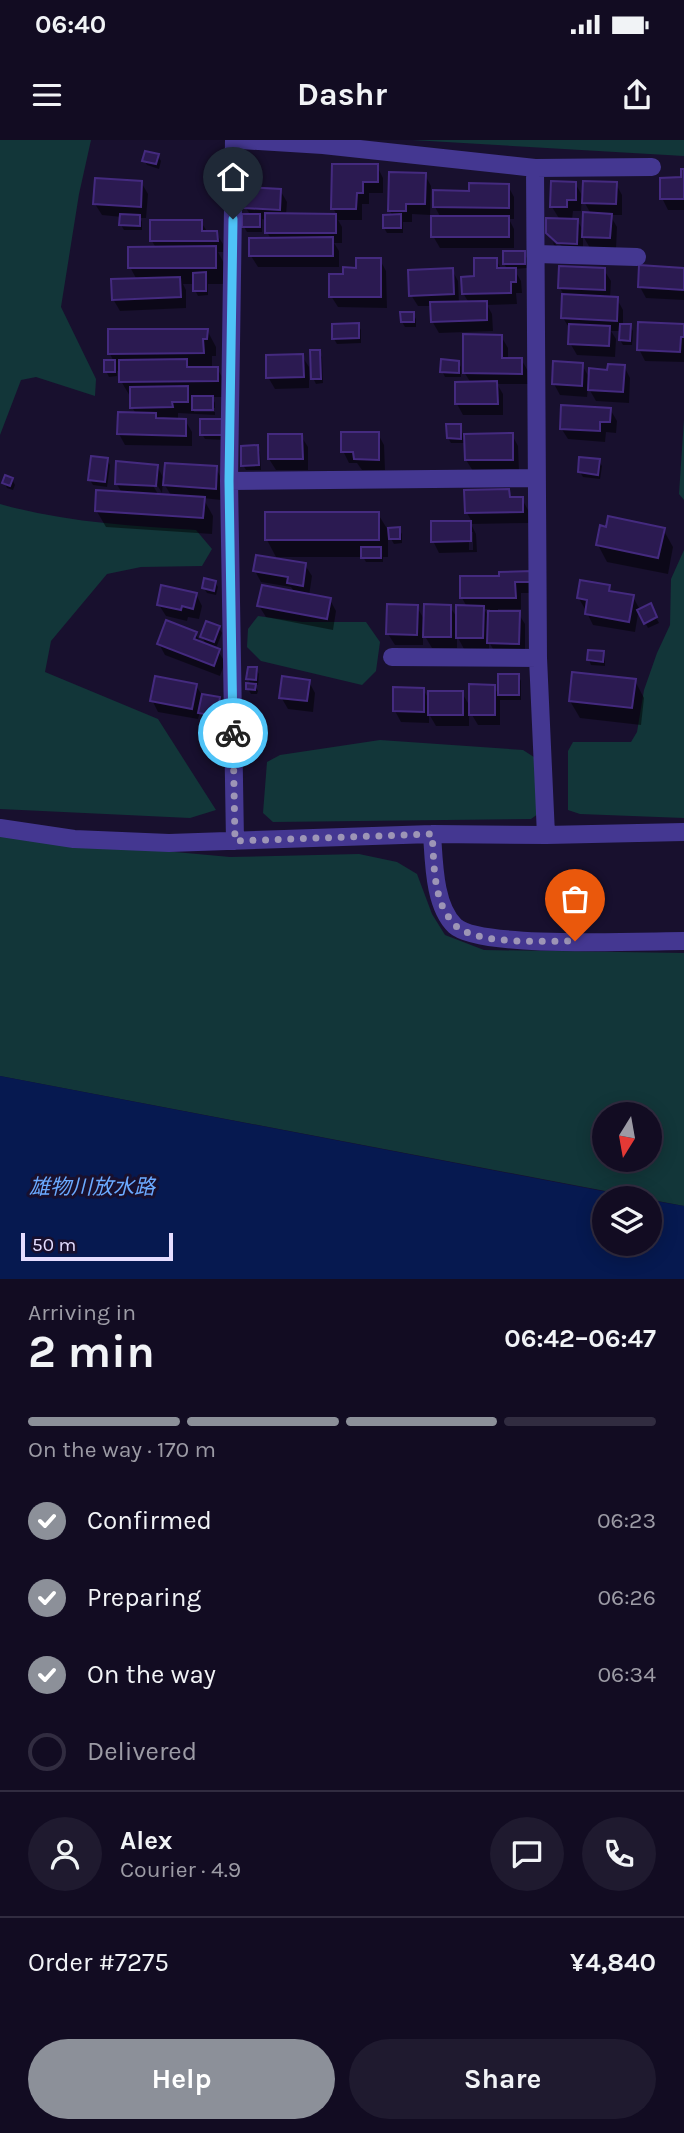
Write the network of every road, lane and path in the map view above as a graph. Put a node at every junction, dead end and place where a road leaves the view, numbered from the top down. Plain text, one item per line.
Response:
1 (234, 140) edge
2 (240, 140) edge
3 (652, 167) dead end
4 (535, 168) junction
5 (537, 254) junction
6 (637, 257) dead end
7 (536, 478) junction
8 (229, 481) junction
9 (392, 657) dead end
10 (538, 658) junction
11 (0, 828) edge
12 (684, 832) edge
13 (432, 834) junction
14 (546, 835) junction
15 (235, 841) junction
16 (684, 941) edge

1 - 8 street
2 - 4 street
3 - 4 street
4 - 5 street
5 - 6 street
5 - 7 street
7 - 8 street
7 - 10 street
8 - 15 street
9 - 10 street
10 - 14 street
11 - 15 street
12 - 14 street
13 - 14 street
13 - 15 street
13 - 16 street

